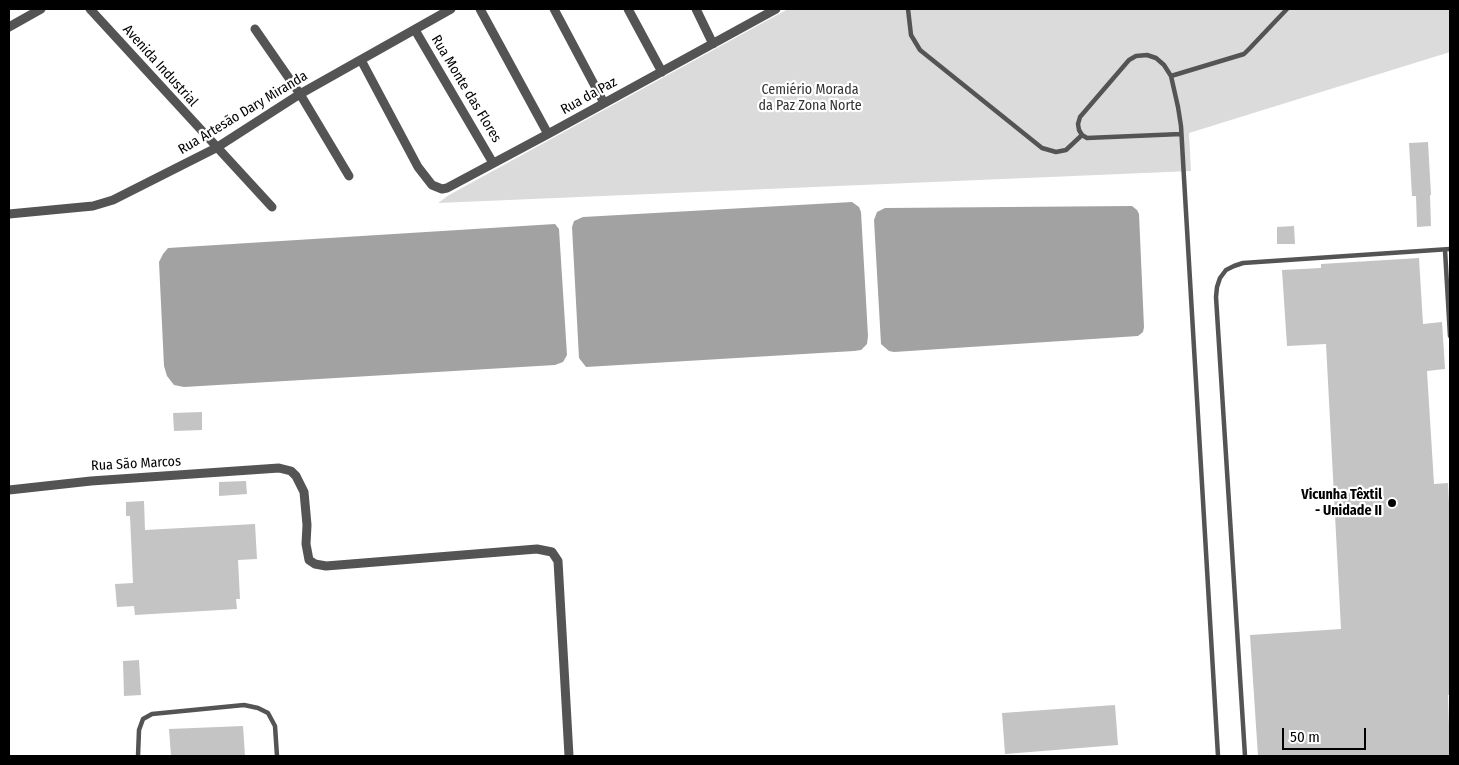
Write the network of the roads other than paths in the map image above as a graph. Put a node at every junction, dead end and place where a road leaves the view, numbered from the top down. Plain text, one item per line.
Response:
1 (41, 9) edge
2 (90, 9) edge
3 (451, 9) edge
4 (480, 9) edge
5 (554, 9) edge
6 (628, 9) edge
7 (696, 9) edge
8 (776, 9) edge
9 (908, 9) edge
10 (1287, 9) edge
11 (9, 27) edge
12 (254, 29) dead end
13 (415, 30) junction
14 (713, 44) junction
15 (361, 60) junction
16 (662, 72) junction
17 (1171, 76) junction
18 (300, 94) junction
19 (604, 104) junction
20 (548, 134) junction
21 (1181, 134) junction
22 (1082, 135) junction
23 (216, 148) junction
24 (493, 163) junction
25 (349, 176) dead end
26 (272, 207) dead end
27 (9, 214) edge
28 (1448, 250) edge
29 (1450, 336) edge
30 (9, 490) edge
31 (138, 756) edge
32 (277, 756) edge
33 (569, 756) edge
34 (1218, 756) edge
35 (1245, 756) edge

1 - 11 street
2 - 23 street, Avenida Industrial
3 - 13 street, Rua Artesão Dary Miranda
4 - 20 street
5 - 19 street
6 - 16 street
7 - 14 street
8 - 14 street, Rua da Paz
9 - 22 lane
10 - 17 lane
12 - 18 street
13 - 15 street, Rua Artesão Dary Miranda
13 - 24 street, Rua Monte das Flores
14 - 16 street, Rua da Paz
15 - 18 street, Rua Artesão Dary Miranda
15 - 24 street, Rua da Paz
16 - 19 street, Rua da Paz
17 - 21 lane
17 - 22 lane
18 - 23 street, Rua Artesão Dary Miranda
18 - 25 street
19 - 20 street, Rua da Paz
20 - 24 street, Rua da Paz
21 - 22 lane
21 - 34 lane
23 - 26 street, Avenida Industrial
23 - 27 street, Rua Artesão Dary Miranda
28 - 29 lane
28 - 35 lane
30 - 33 street, Rua São Marcos
31 - 32 lane

